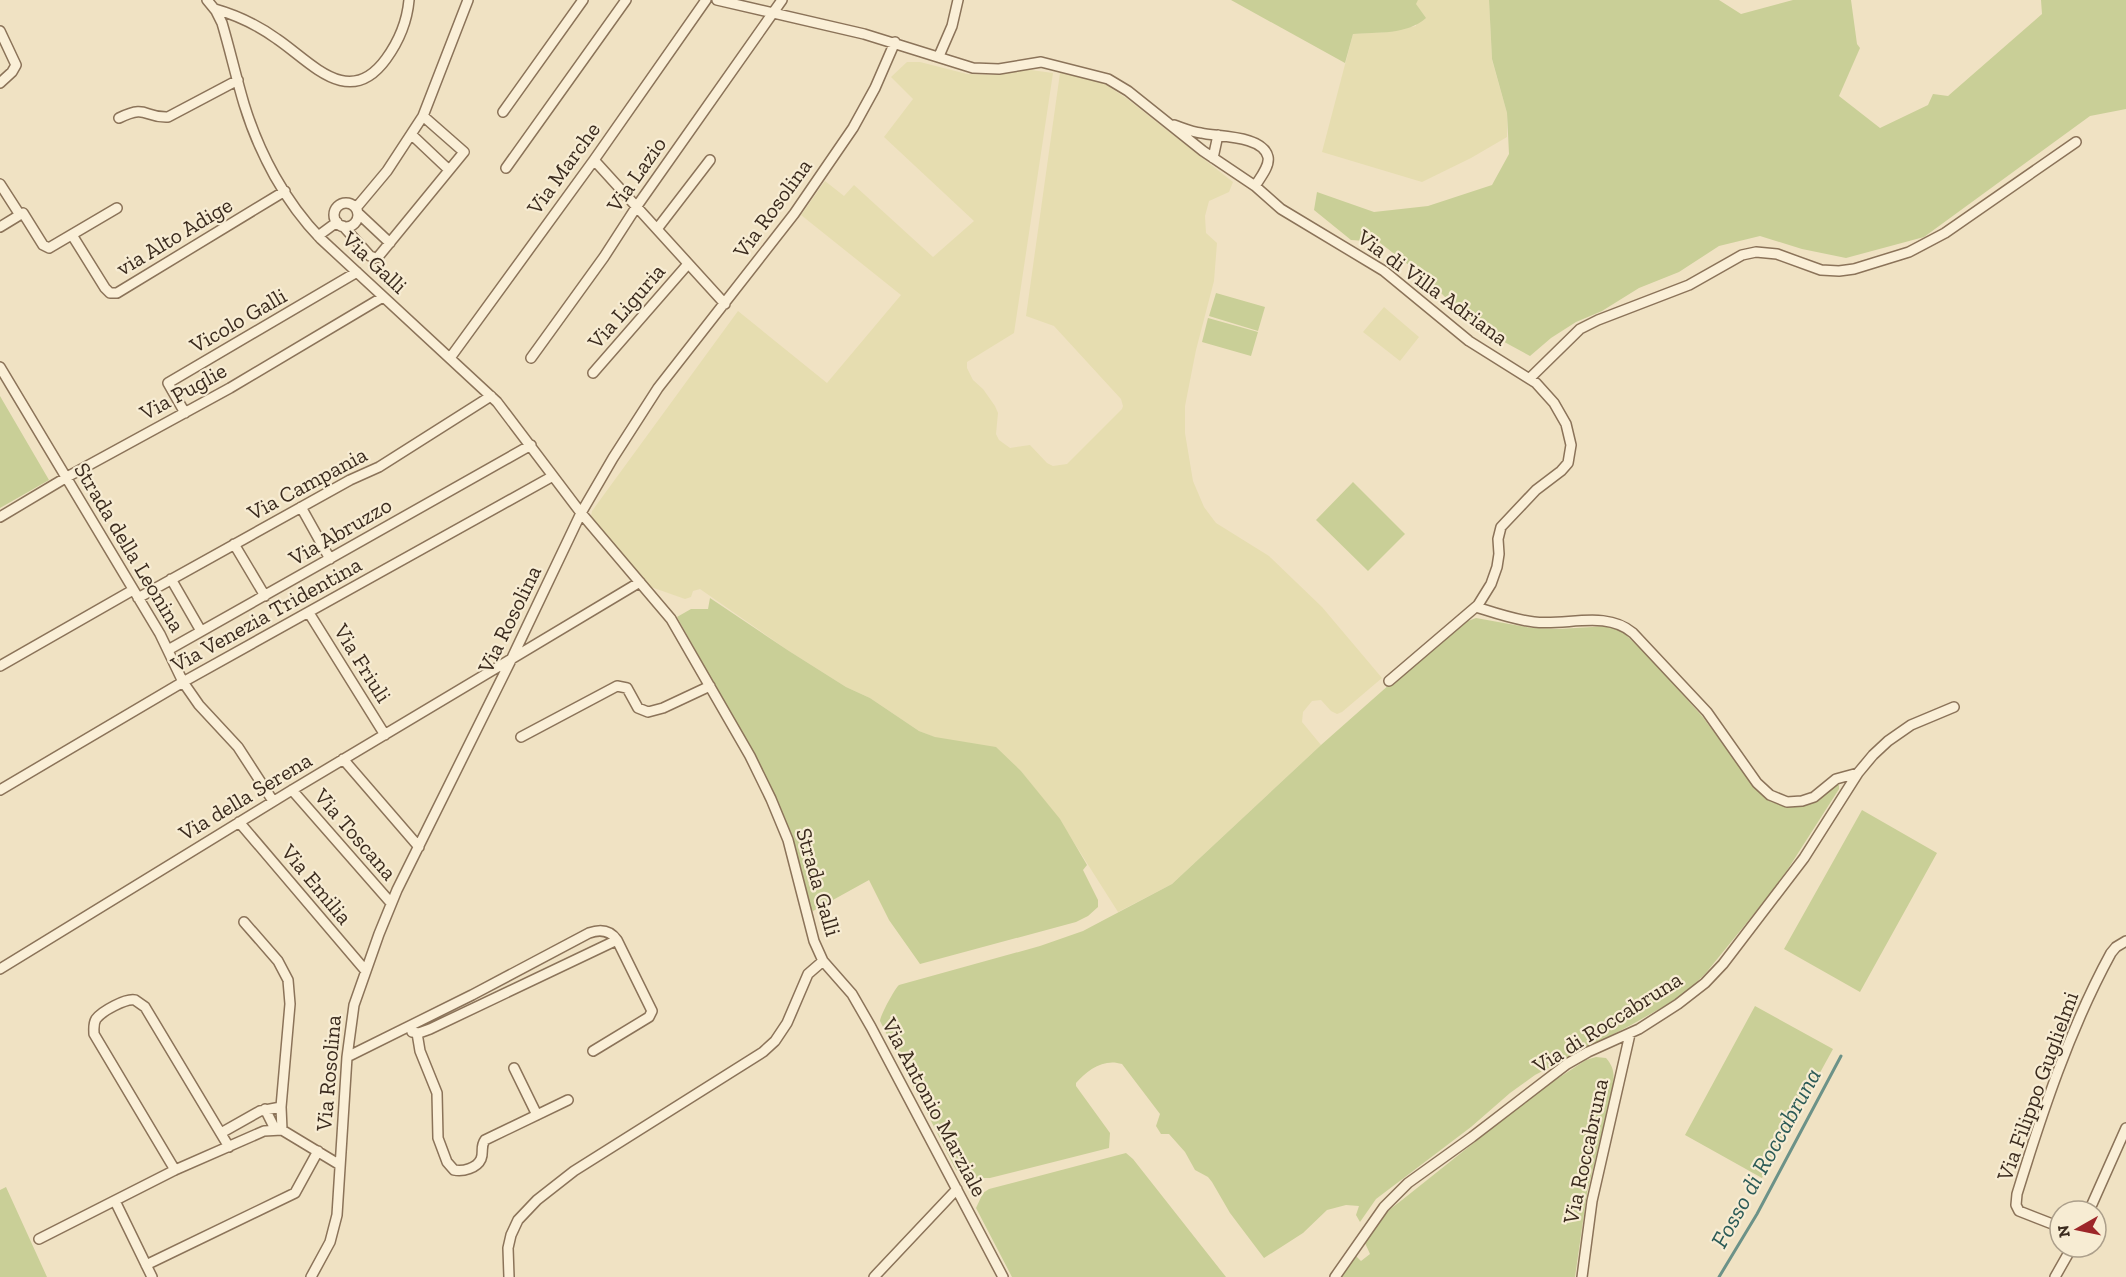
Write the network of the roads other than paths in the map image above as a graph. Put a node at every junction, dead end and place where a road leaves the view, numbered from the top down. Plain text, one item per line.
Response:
1 (207, 0) edge
2 (410, 0) edge
3 (468, 0) edge
4 (583, 0) edge
5 (626, 0) edge
6 (706, 0) edge
7 (717, 0) edge
8 (782, 0) edge
9 (958, 0) edge
10 (215, 9) junction
11 (774, 13) junction
12 (0, 31) edge
13 (895, 42) junction
14 (939, 56) junction
15 (238, 80) junction
16 (0, 83) edge
17 (503, 112) dead end
18 (423, 116) junction
19 (119, 118) dead end
20 (1171, 124) junction
21 (412, 135) junction
22 (1218, 135) junction
23 (2076, 142) dead end
24 (1212, 158) junction
25 (594, 160) junction
26 (710, 160) dead end
27 (506, 168) dead end
28 (449, 170) junction
29 (0, 184) edge
30 (1255, 186) junction
31 (285, 191) junction
32 (637, 206) junction
33 (117, 208) dead end
34 (357, 210) junction
35 (21, 214) junction
36 (340, 224) junction
37 (0, 227) edge
38 (657, 229) junction
39 (72, 235) junction
40 (318, 236) junction
41 (390, 243) junction
42 (688, 264) junction
43 (357, 272) junction
44 (383, 297) junction
45 (725, 304) junction
46 (450, 358) junction
47 (531, 358) dead end
48 (0, 368) edge
49 (593, 373) dead end
50 (1530, 378) junction
51 (491, 396) junction
52 (185, 413) junction
53 (531, 445) junction
54 (553, 476) junction
55 (67, 477) junction
56 (301, 507) junction
57 (581, 513) junction
58 (0, 517) edge
59 (234, 544) junction
60 (330, 559) junction
61 (171, 579) junction
62 (640, 582) junction
63 (136, 594) junction
64 (265, 596) junction
65 (1476, 607) junction
66 (309, 613) junction
67 (201, 632) junction
68 (168, 650) junction
69 (511, 660) junction
70 (0, 666) edge
71 (1389, 681) dead end
72 (183, 682) junction
73 (710, 686) junction
74 (1954, 707) dead end
75 (385, 735) junction
76 (521, 737) dead end
77 (343, 759) junction
78 (1858, 773) junction
79 (0, 790) edge
80 (292, 790) junction
81 (273, 801) junction
82 (239, 822) junction
83 (419, 847) junction
84 (391, 903) junction
85 (244, 922) dead end
86 (617, 940) junction
87 (2126, 941) edge
88 (823, 961) junction
89 (0, 969) edge
90 (365, 970) junction
91 (404, 1029) junction
92 (417, 1033) junction
93 (1630, 1034) junction
94 (593, 1051) dead end
95 (347, 1057) junction
96 (514, 1068) dead end
97 (568, 1100) dead end
98 (281, 1107) junction
99 (265, 1109) junction
100 (537, 1115) junction
101 (2126, 1128) edge
102 (278, 1130) junction
103 (220, 1133) junction
104 (229, 1147) junction
105 (318, 1151) junction
106 (340, 1165) junction
107 (175, 1170) junction
108 (957, 1189) junction
109 (2094, 1199) edge
110 (115, 1201) junction
111 (2048, 1222) edge
112 (39, 1239) dead end
113 (2065, 1259) edge
114 (146, 1265) junction
115 (152, 1277) edge
116 (311, 1277) edge
117 (509, 1277) edge
118 (874, 1277) edge
119 (1003, 1277) edge
120 (1335, 1277) edge
121 (1582, 1277) edge
122 (2055, 1277) edge

1 - 10 street, Via Galli
2 - 10 street
3 - 18 street
4 - 17 street
5 - 27 street
6 - 25 street, Via Marche
7 - 11 street, Via di Villa Adriana
8 - 11 street, Via Lazio
9 - 14 street
10 - 15 street, Via Galli
11 - 13 street, Via di Villa Adriana
11 - 32 street, Via Lazio
12 - 16 street
13 - 14 street, Via di Villa Adriana
13 - 45 street, Via Rosolina
14 - 20 street, Via di Villa Adriana
15 - 19 street
15 - 31 street, Via Galli
18 - 21 street
18 - 28 street
20 - 22 street, Via di Villa Adriana
20 - 24 street, Via di Villa Adriana
21 - 28 street
21 - 34 street
22 - 24 street
22 - 30 street, Via di Villa Adriana
23 - 50 street
24 - 30 street, Via di Villa Adriana
25 - 32 street
25 - 46 street, Via Marche
26 - 38 street
28 - 41 street
29 - 35 street
30 - 50 street, Via di Villa Adriana
31 - 39 street, via Alto Adige
31 - 40 street, Via Galli
32 - 38 street
32 - 47 street, Via Lazio
33 - 39 street
34 - 36 street
34 - 36 street
34 - 41 street
35 - 37 street
35 - 39 street
36 - 40 street
36 - 41 street
38 - 42 street
40 - 43 street, Via Galli
42 - 45 street
42 - 49 street, Via Liguria
43 - 44 street, Via Galli
43 - 52 street, Vicolo Galli
44 - 46 street, Via Galli
44 - 52 street, Via Puglie
45 - 57 street, Via Rosolina
46 - 51 street, Via Galli
48 - 55 street, Strada della Leonina
50 - 65 street, Via di Villa Adriana
51 - 53 street, Via Galli
51 - 56 street, Via Campania
52 - 55 street, Via Puglie
53 - 54 street, Via Galli
53 - 60 street, Via Abruzzo
54 - 57 street, Via Galli
54 - 66 street, Via Venezia Tridentina
55 - 58 street, Via Puglie
55 - 63 street, Strada della Leonina
56 - 59 street, Via Campania
56 - 60 street
57 - 62 street, Strada Galli
57 - 69 street, Via Rosolina
59 - 61 street, Via Campania
59 - 64 street
60 - 64 street, Via Abruzzo
61 - 63 street, Via Campania
61 - 67 street
62 - 69 street, Via della Serena
62 - 73 street, Strada Galli
63 - 68 street, Strada della Leonina
63 - 70 street, Via Campania
64 - 67 street, Via Abruzzo
65 - 71 street
65 - 78 street
66 - 72 street, Via Venezia Tridentina
66 - 75 street, Via Friuli
67 - 68 street, Via Abruzzo
68 - 72 street, Strada della Leonina
69 - 75 street, Via della Serena
69 - 83 street, Via Rosolina
72 - 79 street, Via Venezia Tridentina
72 - 81 street, Strada della Leonina
73 - 76 street
73 - 88 street, Strada Galli
74 - 78 street, Via di Roccabruna
75 - 77 street, Via della Serena
77 - 80 street, Via della Serena
77 - 83 street
78 - 93 street, Via di Roccabruna
80 - 81 street, Via della Serena
80 - 84 street, Via Toscana
81 - 82 street, Via della Serena
82 - 89 street, Via della Serena
82 - 90 street, Via Emilia
83 - 84 street, Via Rosolina
84 - 90 street, Via Rosolina
85 - 98 street
86 - 91 street
86 - 92 street
86 - 94 street
87 - 111 street, Via Filippo Guglielmi
88 - 108 street, Via Antonio Marziale
88 - 117 street, Strada Galli
90 - 95 street, Via Rosolina
91 - 92 street
91 - 95 street
92 - 100 street
93 - 120 street, Via di Roccabruna
93 - 121 street, Via Roccabruna
95 - 106 street, Via Rosolina
96 - 100 street
97 - 100 street
98 - 99 street
98 - 102 street
99 - 102 street
99 - 103 street
101 - 109 street
102 - 104 street
102 - 105 street
103 - 104 street
103 - 107 street
104 - 107 street
105 - 106 street
105 - 114 street
106 - 116 street, Via Rosolina
107 - 110 street
108 - 118 street
108 - 119 street, Via Antonio Marziale
110 - 112 street
110 - 114 street
113 - 122 street
114 - 115 street

